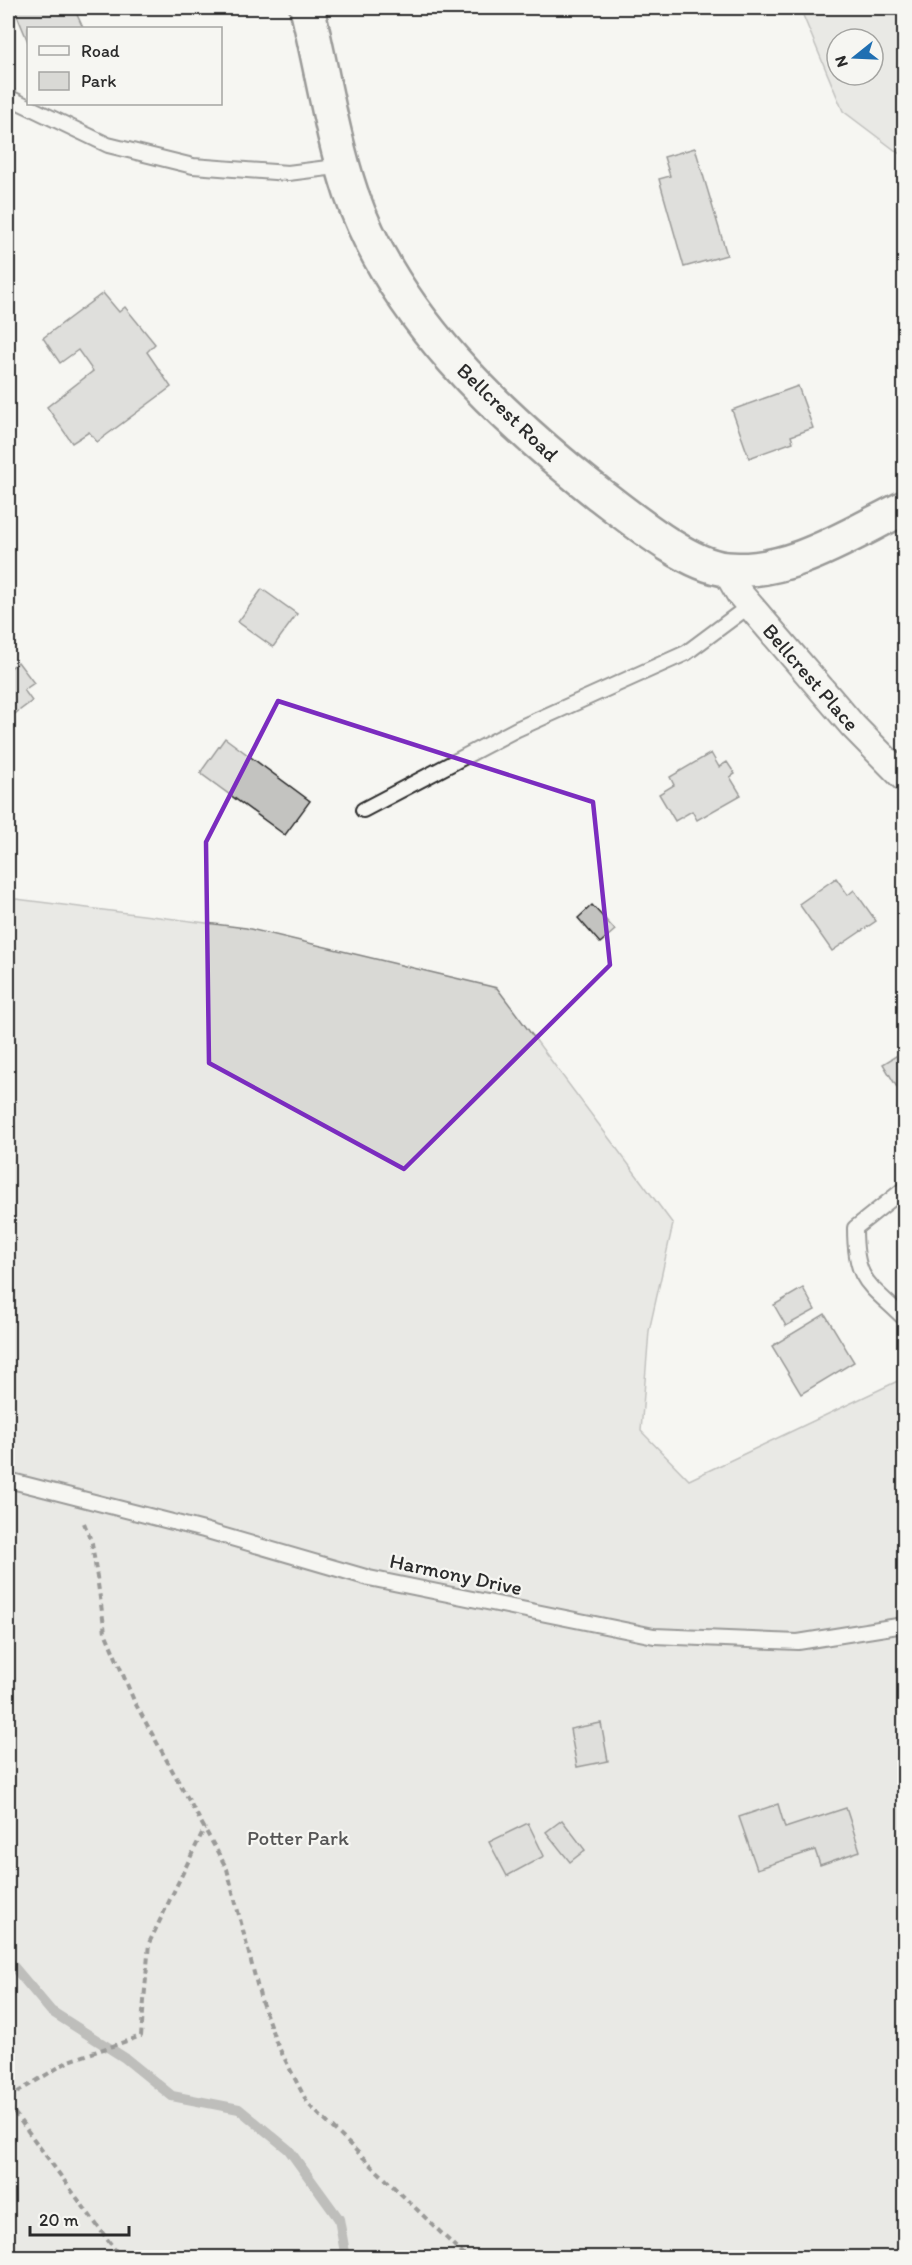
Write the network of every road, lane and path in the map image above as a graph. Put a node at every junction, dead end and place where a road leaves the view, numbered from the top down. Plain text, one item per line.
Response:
1 (307, 8) edge
2 (8, 97) edge
3 (344, 166) junction
4 (904, 508) edge
5 (725, 569) junction
6 (749, 606) junction
7 (904, 778) edge
8 (363, 810) dead end
9 (904, 1189) edge
10 (904, 1318) edge
11 (8, 1480) edge
12 (74, 1497) junction
13 (904, 1625) edge
14 (205, 1827) junction
15 (8, 2098) edge
16 (8, 2104) edge
17 (121, 2258) edge
18 (467, 2258) edge

1 - 3 street, Bellcrest Road
2 - 3 lane
3 - 5 street, Bellcrest Road
4 - 5 street, Bellcrest Road
5 - 6 street, Bellcrest Place
6 - 7 street, Bellcrest Place
6 - 8 lane
9 - 10 lane
11 - 12 lane, Harmony Drive
12 - 13 lane, Harmony Drive
12 - 14 path
14 - 15 path
14 - 18 path
16 - 17 path

